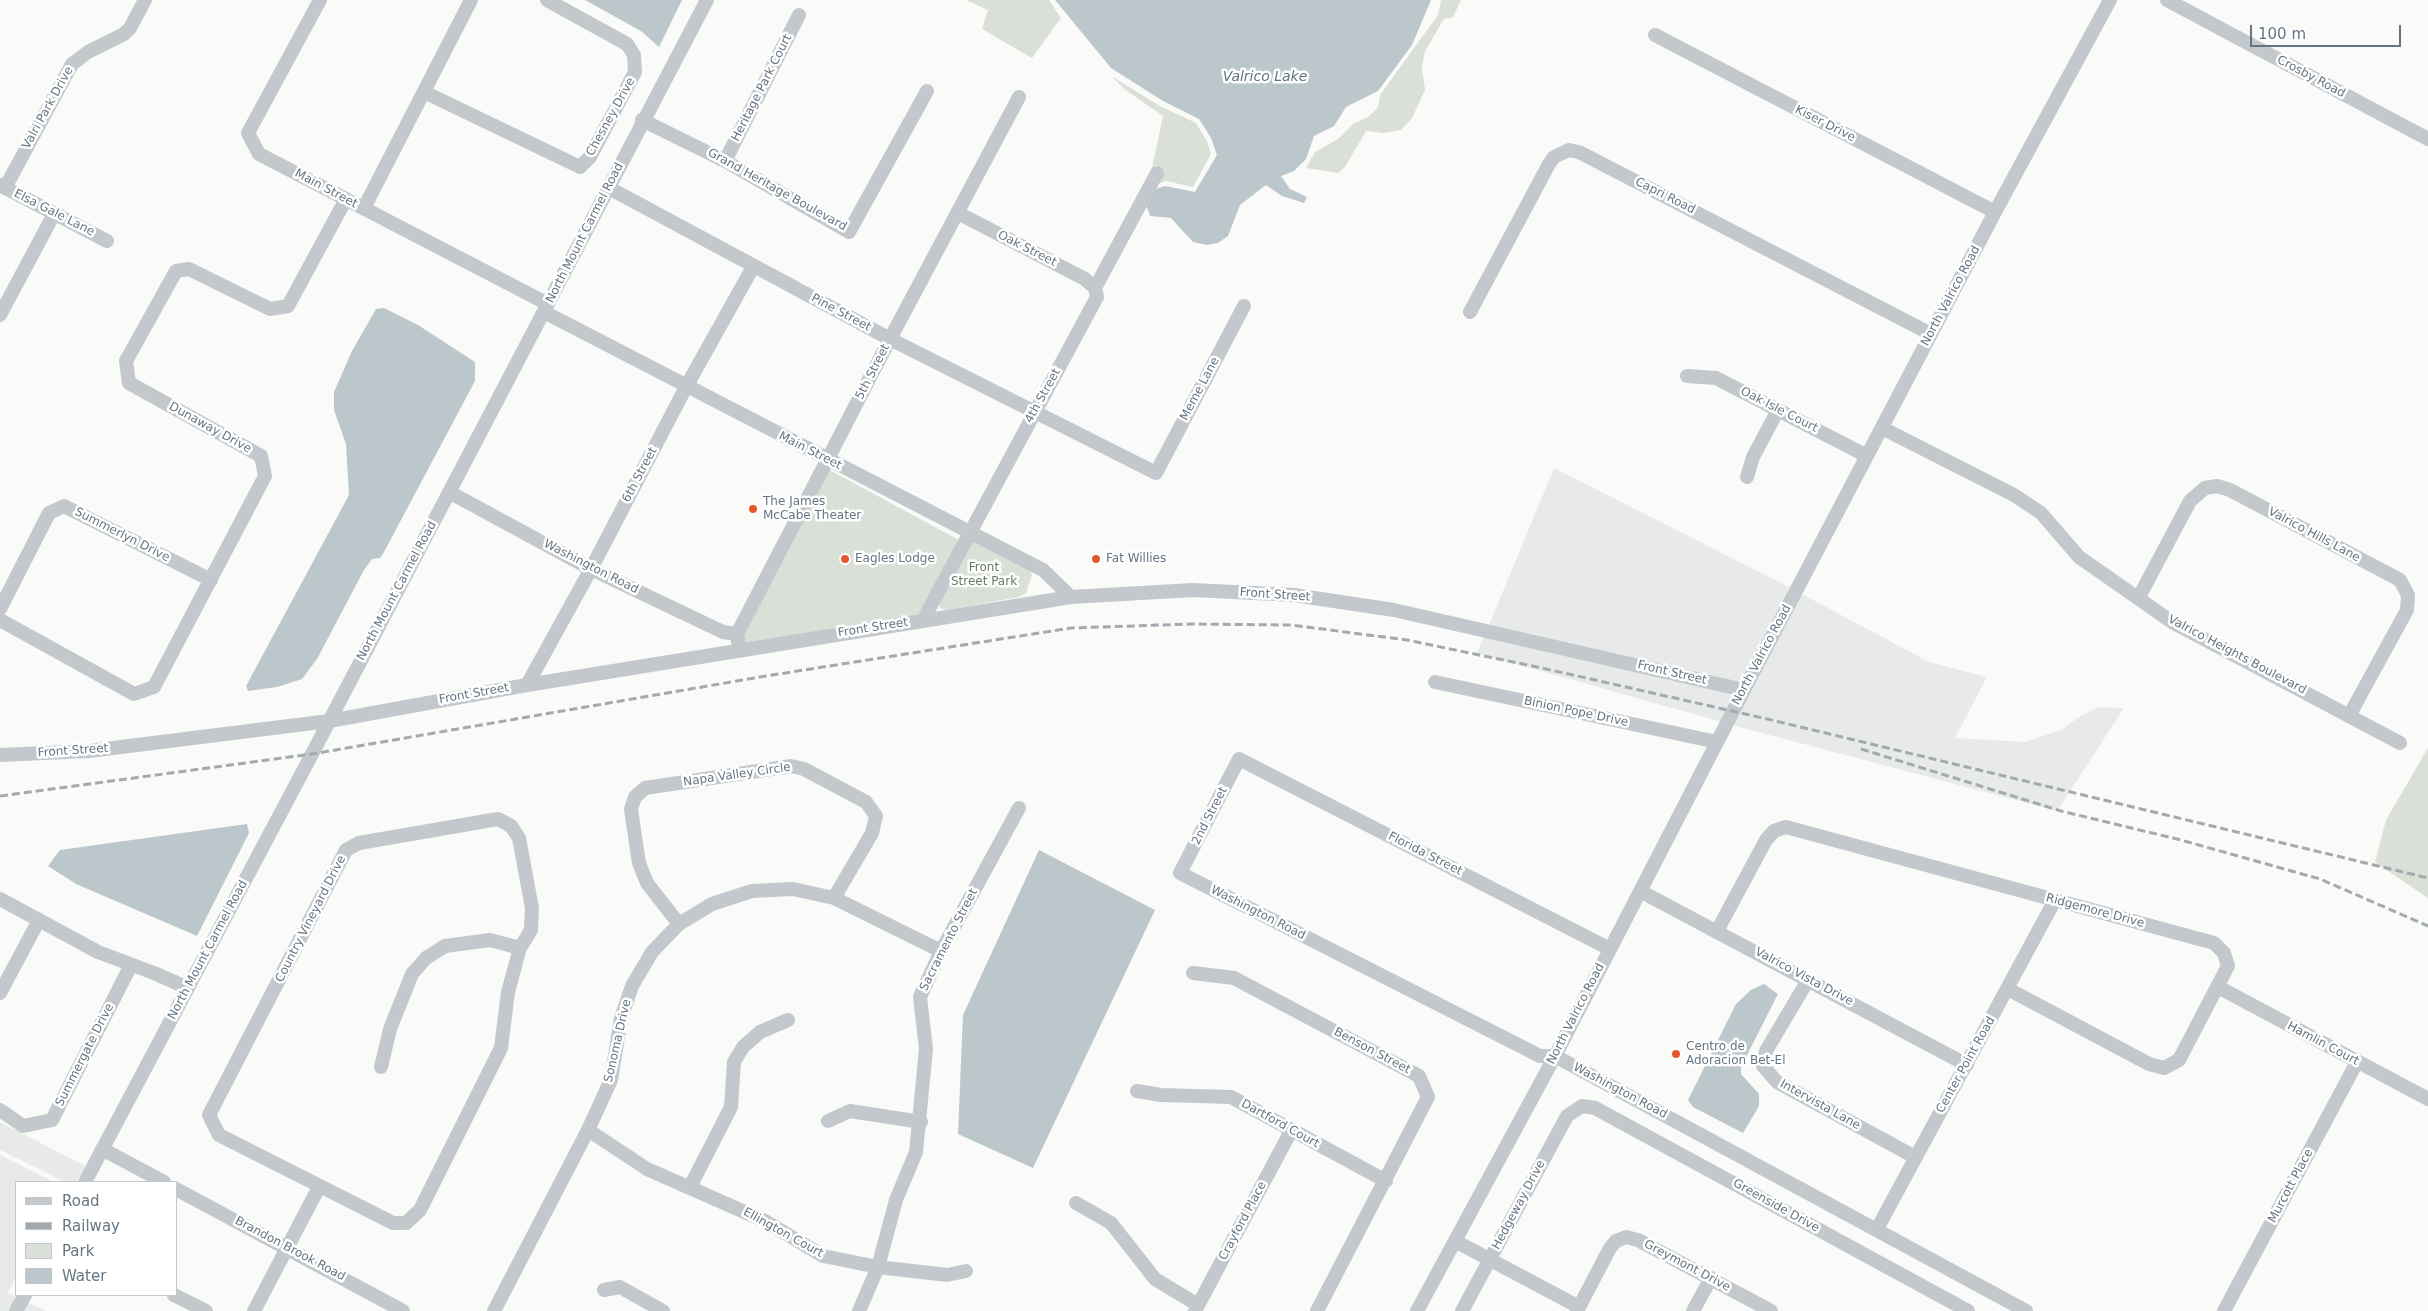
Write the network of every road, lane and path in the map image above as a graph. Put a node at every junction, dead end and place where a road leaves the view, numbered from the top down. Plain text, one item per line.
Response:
1 (145, 0) edge
2 (320, 0) edge
3 (471, 0) edge
4 (547, 0) edge
5 (707, 0) edge
6 (2110, 0) edge
7 (2167, 0) edge
8 (799, 14) dead end
9 (1655, 35) dead end
10 (926, 91) dead end
11 (424, 92) junction
12 (1020, 97) dead end
13 (642, 120) junction
14 (2428, 139) edge
15 (725, 161) junction
16 (1157, 173) dead end
17 (2, 187) edge
18 (609, 188) junction
19 (346, 199) junction
20 (364, 208) junction
21 (1995, 212) junction
22 (54, 214) junction
23 (958, 214) junction
24 (107, 241) dead end
25 (753, 267) junction
26 (1095, 288) junction
27 (1244, 306) dead end
28 (546, 308) junction
29 (1470, 312) dead end
30 (0, 315) edge
31 (1931, 334) junction
32 (890, 339) junction
33 (1687, 376) dead end
34 (686, 387) junction
35 (1778, 410) junction
36 (1035, 411) junction
37 (1882, 428) junction
38 (1867, 456) junction
39 (827, 460) junction
40 (1156, 473) joint
41 (1747, 477) dead end
42 (449, 492) junction
43 (968, 533) junction
44 (591, 569) junction
45 (211, 580) junction
46 (1071, 597) junction
47 (2139, 597) junction
48 (0, 610) edge
49 (0, 620) edge
50 (923, 620) junction
51 (737, 634) junction
52 (739, 650) junction
53 (1436, 682) dead end
54 (527, 685) junction
55 (1744, 690) junction
56 (2349, 716) junction
57 (329, 721) junction
58 (1717, 742) junction
59 (2400, 743) dead end
60 (0, 755) edge
61 (1239, 759) joint
62 (1019, 808) dead end
63 (1180, 873) joint
64 (1640, 891) junction
65 (834, 898) junction
66 (0, 899) edge
67 (2055, 900) junction
68 (39, 920) junction
69 (679, 924) junction
70 (1717, 931) junction
71 (520, 948) junction
72 (1610, 949) junction
73 (942, 951) junction
74 (131, 965) junction
75 (1193, 973) dead end
76 (1808, 980) junction
77 (2218, 987) junction
78 (188, 988) junction
79 (2008, 989) junction
80 (0, 993) edge
81 (788, 1020) dead end
82 (1555, 1056) junction
83 (2357, 1062) junction
84 (1967, 1065) junction
85 (381, 1067) dead end
86 (1137, 1091) dead end
87 (2428, 1100) edge
88 (1582, 1106) joint
89 (0, 1110) edge
90 (828, 1121) dead end
91 (921, 1122) junction
92 (588, 1130) junction
93 (1292, 1131) junction
94 (102, 1149) junction
95 (1915, 1157) junction
96 (86, 1181) edge
97 (162, 1181) edge
98 (1386, 1181) junction
99 (319, 1187) junction
100 (690, 1187) junction
101 (178, 1189) edge
102 (1076, 1203) dead end
103 (1877, 1229) junction
104 (1456, 1241) junction
105 (287, 1248) junction
106 (1490, 1258) junction
107 (878, 1267) junction
108 (966, 1271) dead end
109 (1711, 1278) junction
110 (604, 1290) dead end
111 (24, 1296) edge
112 (176, 1296) edge
113 (1197, 1308) edge
114 (1578, 1309) edge
115 (16, 1311) edge
116 (206, 1311) edge
117 (254, 1311) edge
118 (403, 1311) edge
119 (494, 1311) edge
120 (663, 1311) edge
121 (858, 1311) edge
122 (1317, 1311) edge
123 (1418, 1311) edge
124 (1462, 1311) edge
125 (1693, 1311) edge
126 (1771, 1311) edge
127 (1968, 1311) edge
128 (2026, 1311) edge
129 (2224, 1311) edge

1 - 17 street, Valri Park Drive
2 - 19 street, Main Street
3 - 11 street
4 - 11 street, Chesney Drive
5 - 13 street, North Mount Carmel Road
6 - 21 street, North Valrico Road
7 - 14 street, Crosby Road
8 - 15 street, Heritage Park Court
9 - 21 street, Kiser Drive
10 - 15 street, Grand Heritage Boulevard
11 - 20 street
12 - 23 street, 5th Street
13 - 15 street, Grand Heritage Boulevard
13 - 18 street, North Mount Carmel Road
16 - 26 street, 4th Street
17 - 22 street, Elsa Gale Lane
18 - 25 street, Pine Street
18 - 28 street, North Mount Carmel Road
19 - 20 street, Main Street
19 - 45 street, Dunaway Drive
20 - 28 street, Main Street
21 - 31 street, North Valrico Road
22 - 24 street, Elsa Gale Lane
22 - 30 street
23 - 26 street, Oak Street
23 - 32 street, 5th Street
25 - 32 street, Pine Street
25 - 34 street, 6th Street
26 - 36 street, 4th Street
27 - 40 street, Meme Lane
28 - 34 street, Main Street
28 - 42 street, North Mount Carmel Road
29 - 31 street, Capri Road
31 - 37 street, North Valrico Road
32 - 36 street, Pine Street
32 - 39 street, 5th Street
33 - 35 street, Oak Isle Court
34 - 39 street, Main Street
34 - 44 street, 6th Street
35 - 38 street, Oak Isle Court
35 - 41 street
36 - 40 street, Pine Street
36 - 43 street, 4th Street
37 - 38 street, North Valrico Road
37 - 47 street, Valrico Heights Boulevard
38 - 55 street, North Valrico Road
39 - 43 street, Main Street
39 - 51 street, 5th Street
42 - 44 street, Washington Road
42 - 57 street, North Mount Carmel Road
43 - 46 street, Main Street
43 - 50 street, 4th Street
44 - 51 street, Washington Road
44 - 54 street, 6th Street
45 - 48 street, Summerlyn Drive
45 - 49 street, Dunaway Drive
46 - 50 street, Front Street
46 - 55 street, Front Street
47 - 56 street, Valrico Heights Boulevard
47 - 56 street, Valrico Hills Lane
50 - 52 street, Front Street
51 - 52 street
52 - 54 street, Front Street
53 - 58 street, Binion Pope Drive
54 - 57 street, Front Street
55 - 58 street, North Valrico Road
56 - 59 street, Valrico Heights Boulevard
57 - 60 street, Front Street
57 - 78 street, North Mount Carmel Road
58 - 64 street, North Valrico Road
61 - 63 street, 2nd Street
61 - 72 street, Florida Street
62 - 73 street, Sacramento Street
63 - 82 street, Washington Road
64 - 70 street, Valrico Vista Drive
64 - 72 street, North Valrico Road
65 - 69 street, Sonoma Drive
65 - 69 street, Napa Valley Circle
65 - 73 street, Sonoma Drive
66 - 68 street
67 - 70 street, Ridgemore Drive
67 - 77 street, Ridgemore Drive
67 - 79 street, Center Point Road
68 - 74 street
68 - 80 street
69 - 92 street, Sonoma Drive
70 - 76 street, Valrico Vista Drive
71 - 85 street
71 - 99 street, Country Vineyard Drive
71 - 99 street, Country Vineyard Drive
72 - 82 street, North Valrico Road
73 - 91 street, Sacramento Street
74 - 78 street
74 - 89 street, Summergate Drive
75 - 98 street, Benson Street
76 - 84 street, Valrico Vista Drive
76 - 95 street, Intervista Lane
77 - 79 street, Ridgemore Drive
77 - 83 street, Hamlin Court
78 - 94 street, North Mount Carmel Road
79 - 84 street, Center Point Road
81 - 100 street
82 - 103 street, Washington Road
82 - 104 street, North Valrico Road
83 - 87 street, Hamlin Court
83 - 129 street, Murcott Place
84 - 95 street, Center Point Road
86 - 93 street, Dartford Court
88 - 106 street, Hedgeway Drive
88 - 127 street, Greenside Drive
90 - 91 street
91 - 107 street, Sacramento Street
92 - 100 street, Ellington Court
92 - 119 street, Sonoma Drive
93 - 98 street, Dartford Court
93 - 113 street, Crayford Place
94 - 96 street, North Mount Carmel Road
94 - 97 street
95 - 103 street, Center Point Road
98 - 122 street, Benson Street
99 - 105 street
100 - 107 street, Ellington Court
101 - 105 street, Brandon Brook Road
102 - 113 street
103 - 128 street, Washington Road
104 - 106 street
104 - 123 street, North Valrico Road
105 - 117 street
105 - 118 street, Brandon Brook Road
106 - 114 street
106 - 124 street, Hedgeway Drive
107 - 108 street, Ellington Court
107 - 121 street, Sacramento Street
109 - 114 street, Greymont Drive
109 - 125 street
109 - 126 street, Greymont Drive
110 - 120 street
111 - 115 street
112 - 116 street

